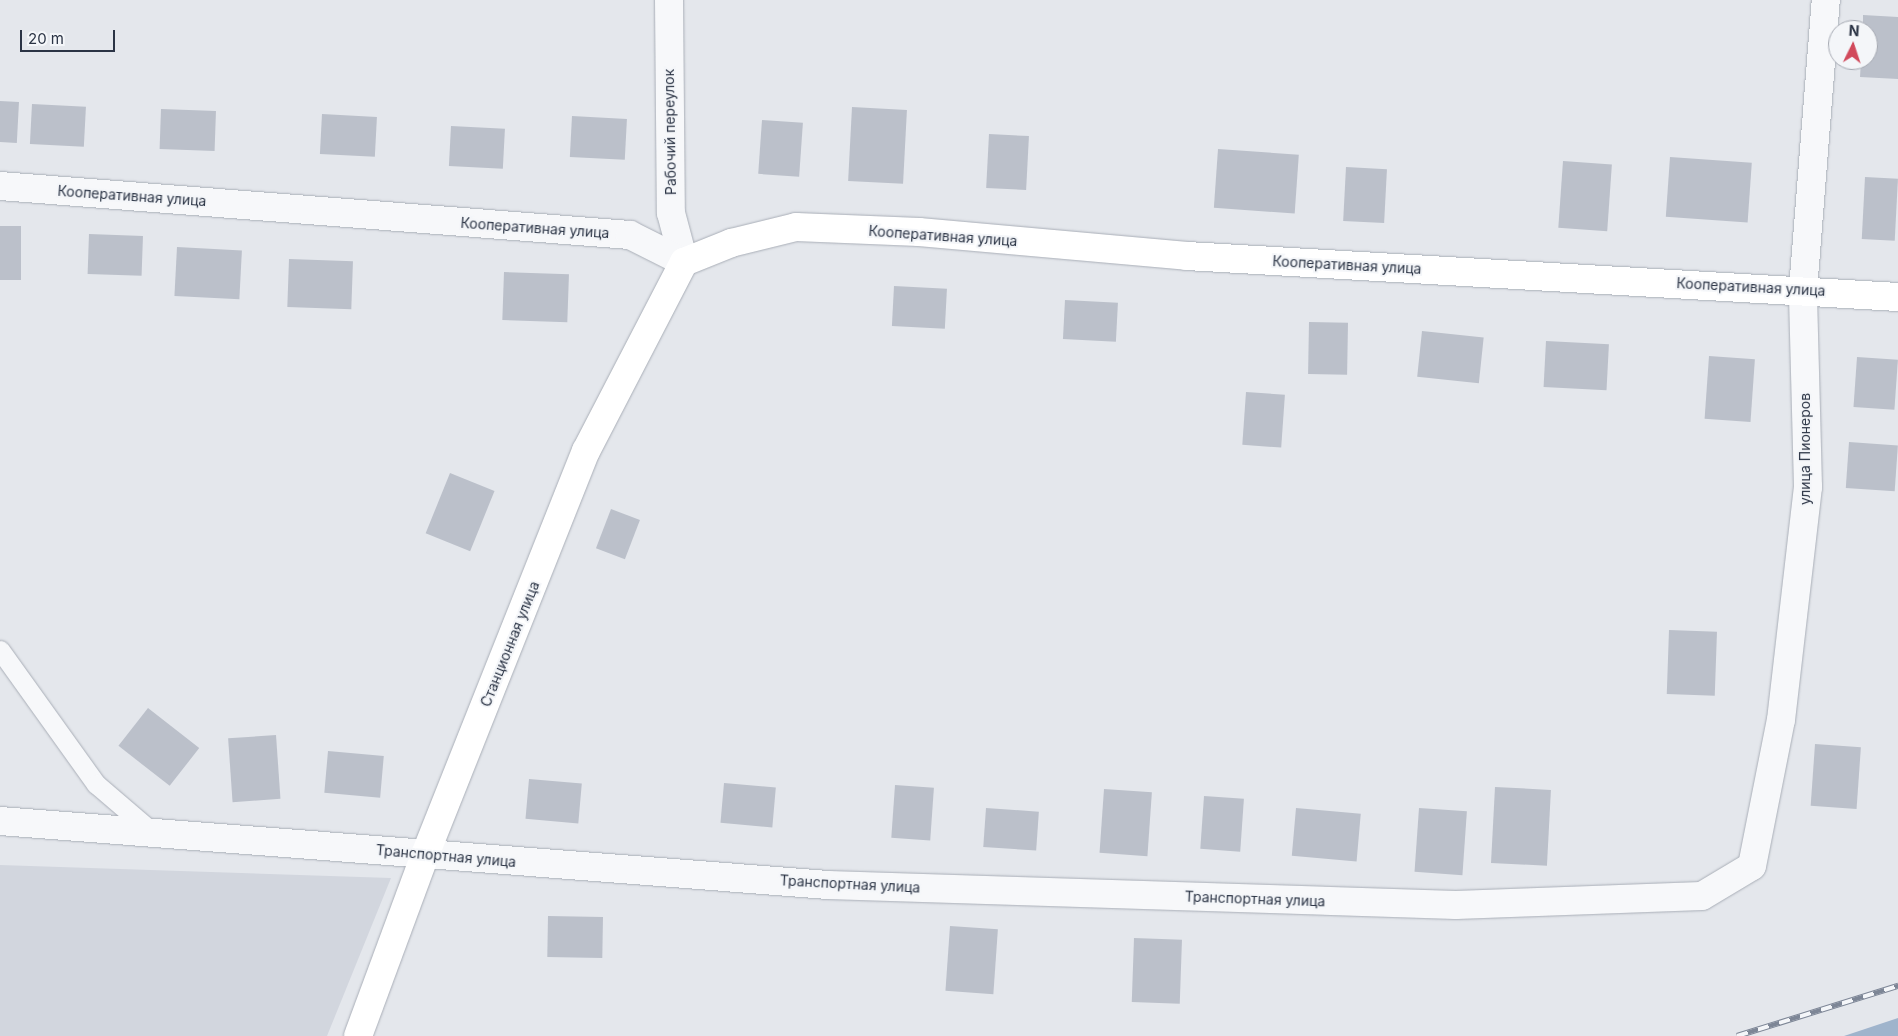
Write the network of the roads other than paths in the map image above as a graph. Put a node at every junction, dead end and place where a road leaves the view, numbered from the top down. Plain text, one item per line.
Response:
1 (668, 0) edge
2 (1826, 0) edge
3 (0, 186) edge
4 (684, 262) junction
5 (1803, 290) junction
6 (1898, 297) edge
7 (0, 650) edge
8 (0, 821) edge
9 (151, 831) junction
10 (425, 854) junction
11 (1702, 896) joint
12 (358, 1036) edge

1 - 4 street, Рабочий переулок
2 - 5 street, улица Пионеров
3 - 4 street, Кооперативная улица
4 - 5 main road, Кооперативная улица
4 - 10 main road, Станционная улица
5 - 6 main road, Кооперативная улица
5 - 11 street, улица Пионеров
7 - 9 lane
8 - 9 street, Транспортная улица
9 - 10 street, Транспортная улица
10 - 11 street, Транспортная улица
10 - 12 main road, Станционная улица

